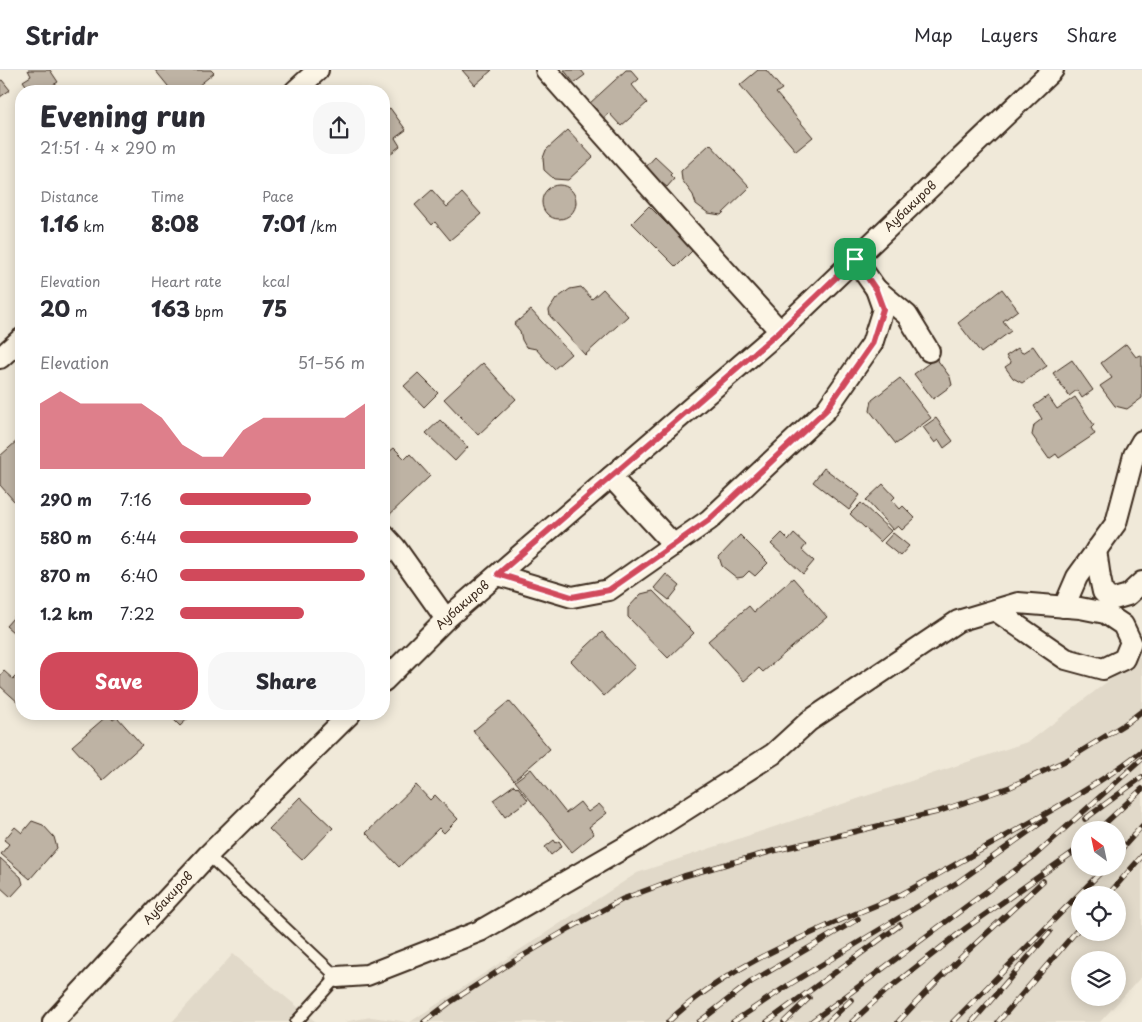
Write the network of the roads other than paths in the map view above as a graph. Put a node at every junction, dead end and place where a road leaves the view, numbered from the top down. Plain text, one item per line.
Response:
1 (318, 70) edge
2 (546, 70) edge
3 (1053, 70) edge
4 (302, 85) edge
5 (855, 259) junction
6 (876, 290) junction
7 (780, 331) junction
8 (15, 344) edge
9 (929, 351) dead end
10 (0, 358) edge
11 (1141, 448) edge
12 (611, 477) junction
13 (390, 542) edge
14 (674, 545) junction
15 (1096, 550) junction
16 (498, 574) junction
17 (1142, 582) edge
18 (1064, 607) junction
19 (996, 610) junction
20 (446, 619) junction
21 (1142, 623) edge
22 (1131, 642) junction
23 (390, 674) edge
24 (344, 720) edge
25 (208, 855) junction
26 (337, 977) junction
27 (53, 1022) edge
28 (296, 1022) edge

1 - 4 street
2 - 7 street
3 - 5 street, Аубакиров
5 - 6 street
5 - 7 street, Аубакиров
6 - 9 street
6 - 14 street
7 - 12 street, Аубакиров
8 - 10 street
11 - 15 street
12 - 14 street
12 - 16 street, Аубакиров
13 - 20 street
14 - 16 street
15 - 17 street
15 - 18 street
16 - 20 street, Аубакиров
18 - 19 street
18 - 22 street
19 - 22 street
19 - 26 street
20 - 23 street, Аубакиров
21 - 22 street
24 - 25 street, Аубакиров
25 - 26 lane
25 - 27 street, Аубакиров
26 - 28 lane

